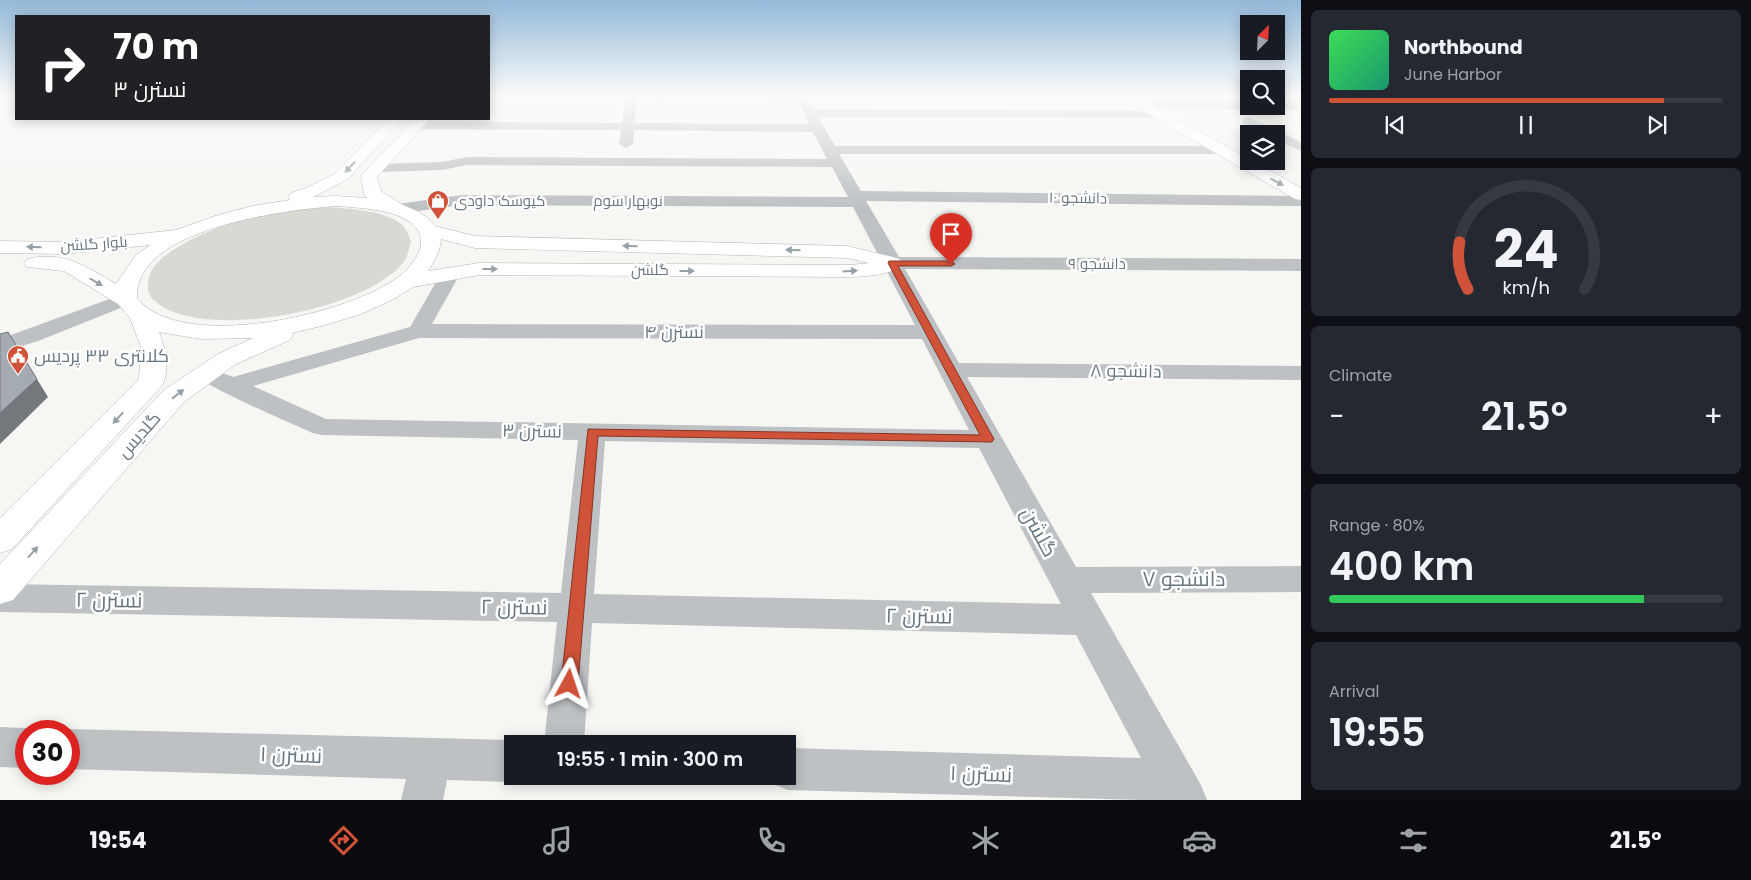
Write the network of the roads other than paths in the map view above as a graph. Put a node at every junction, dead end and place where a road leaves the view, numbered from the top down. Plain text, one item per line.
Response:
1 (381, 134) edge
2 (408, 134) edge
3 (627, 134) edge
4 (766, 134) edge
5 (821, 134) edge
6 (968, 134) edge
7 (1198, 134) edge
8 (1210, 134) edge
9 (1285, 139) edge
10 (1301, 147) edge
11 (1240, 149) edge
12 (1222, 150) junction
13 (624, 161) junction
14 (377, 168) junction
15 (1280, 170) edge
16 (1301, 182) edge
17 (1301, 195) edge
18 (857, 199) junction
19 (1301, 201) edge
20 (262, 209) junction
21 (397, 209) junction
22 (429, 230) junction
23 (187, 232) junction
24 (0, 247) edge
25 (0, 262) edge
26 (892, 263) junction
27 (1301, 265) edge
28 (450, 274) junction
29 (407, 281) junction
30 (133, 307) junction
31 (309, 322) junction
32 (418, 331) junction
33 (930, 332) junction
34 (0, 346) edge
35 (950, 370) junction
36 (1301, 373) edge
37 (218, 379) junction
38 (592, 432) junction
39 (988, 439) junction
40 (0, 540) edge
41 (1301, 579) edge
42 (1066, 580) junction
43 (0, 589) edge
44 (0, 598) edge
45 (576, 608) junction
46 (1088, 620) junction
47 (565, 735) edge
48 (0, 747) edge
49 (15, 748) edge
50 (80, 749) edge
51 (431, 759) junction
52 (504, 761) edge
53 (796, 769) edge
54 (1181, 790) edge
55 (422, 800) edge

1 -> 20 main road
2 - 14 main road
3 - 13 street
4 - 13 street
5 - 18 street, گلشن
6 - 12 street
7 - 12 main road
8 - 11 main road
9 - 10 street
12 -> 17 main road
13 - 14 street
14 - 21 main road
15 - 16 main road
18 - 19 street, دانشجو ۱۰
18 - 21 street, نوبهار سوم
18 - 26 street, گلشن
20 - 21 main road
20 - 23 main road
21 - 22 main road
26 -> 22 main road, گلشن
22 - 29 main road
23 -> 24 main road, بلوار گلشن
23 - 30 main road
25 -> 30 main road, بلوار گلشن
26 - 27 street, دانشجو ۹
28 -> 26 main road, گلشن
26 - 33 street, گلشن
28 - 29 main road, گلشن
28 - 32 street
29 - 31 main road
30 - 31 main road, بلوار گلشن
30 - 34 street
30 -> 40 main road, گلدیس
31 - 37 main road, گلدیس
32 - 33 street, نسترن ۴
32 - 37 street, نسترن ۴
33 - 35 street, گلشن
35 - 36 street, دانشجو ۸
35 - 39 street, گلشن
37 - 38 street, نسترن ۳
43 -> 37 main road, گلدیس
38 - 39 street, نسترن ۳
38 - 45 street
39 - 42 street, گلشن
41 - 42 street, دانشجو ۷
42 - 46 street, گلشن
44 - 45 street, نسترن ۲
45 - 46 street, نسترن ۲
45 - 47 street
46 - 54 street, گلشن
48 - 49 street
50 - 51 street, نسترن ۱
51 - 52 street, نسترن ۱
51 - 55 street
53 - 54 street, نسترن ۱

